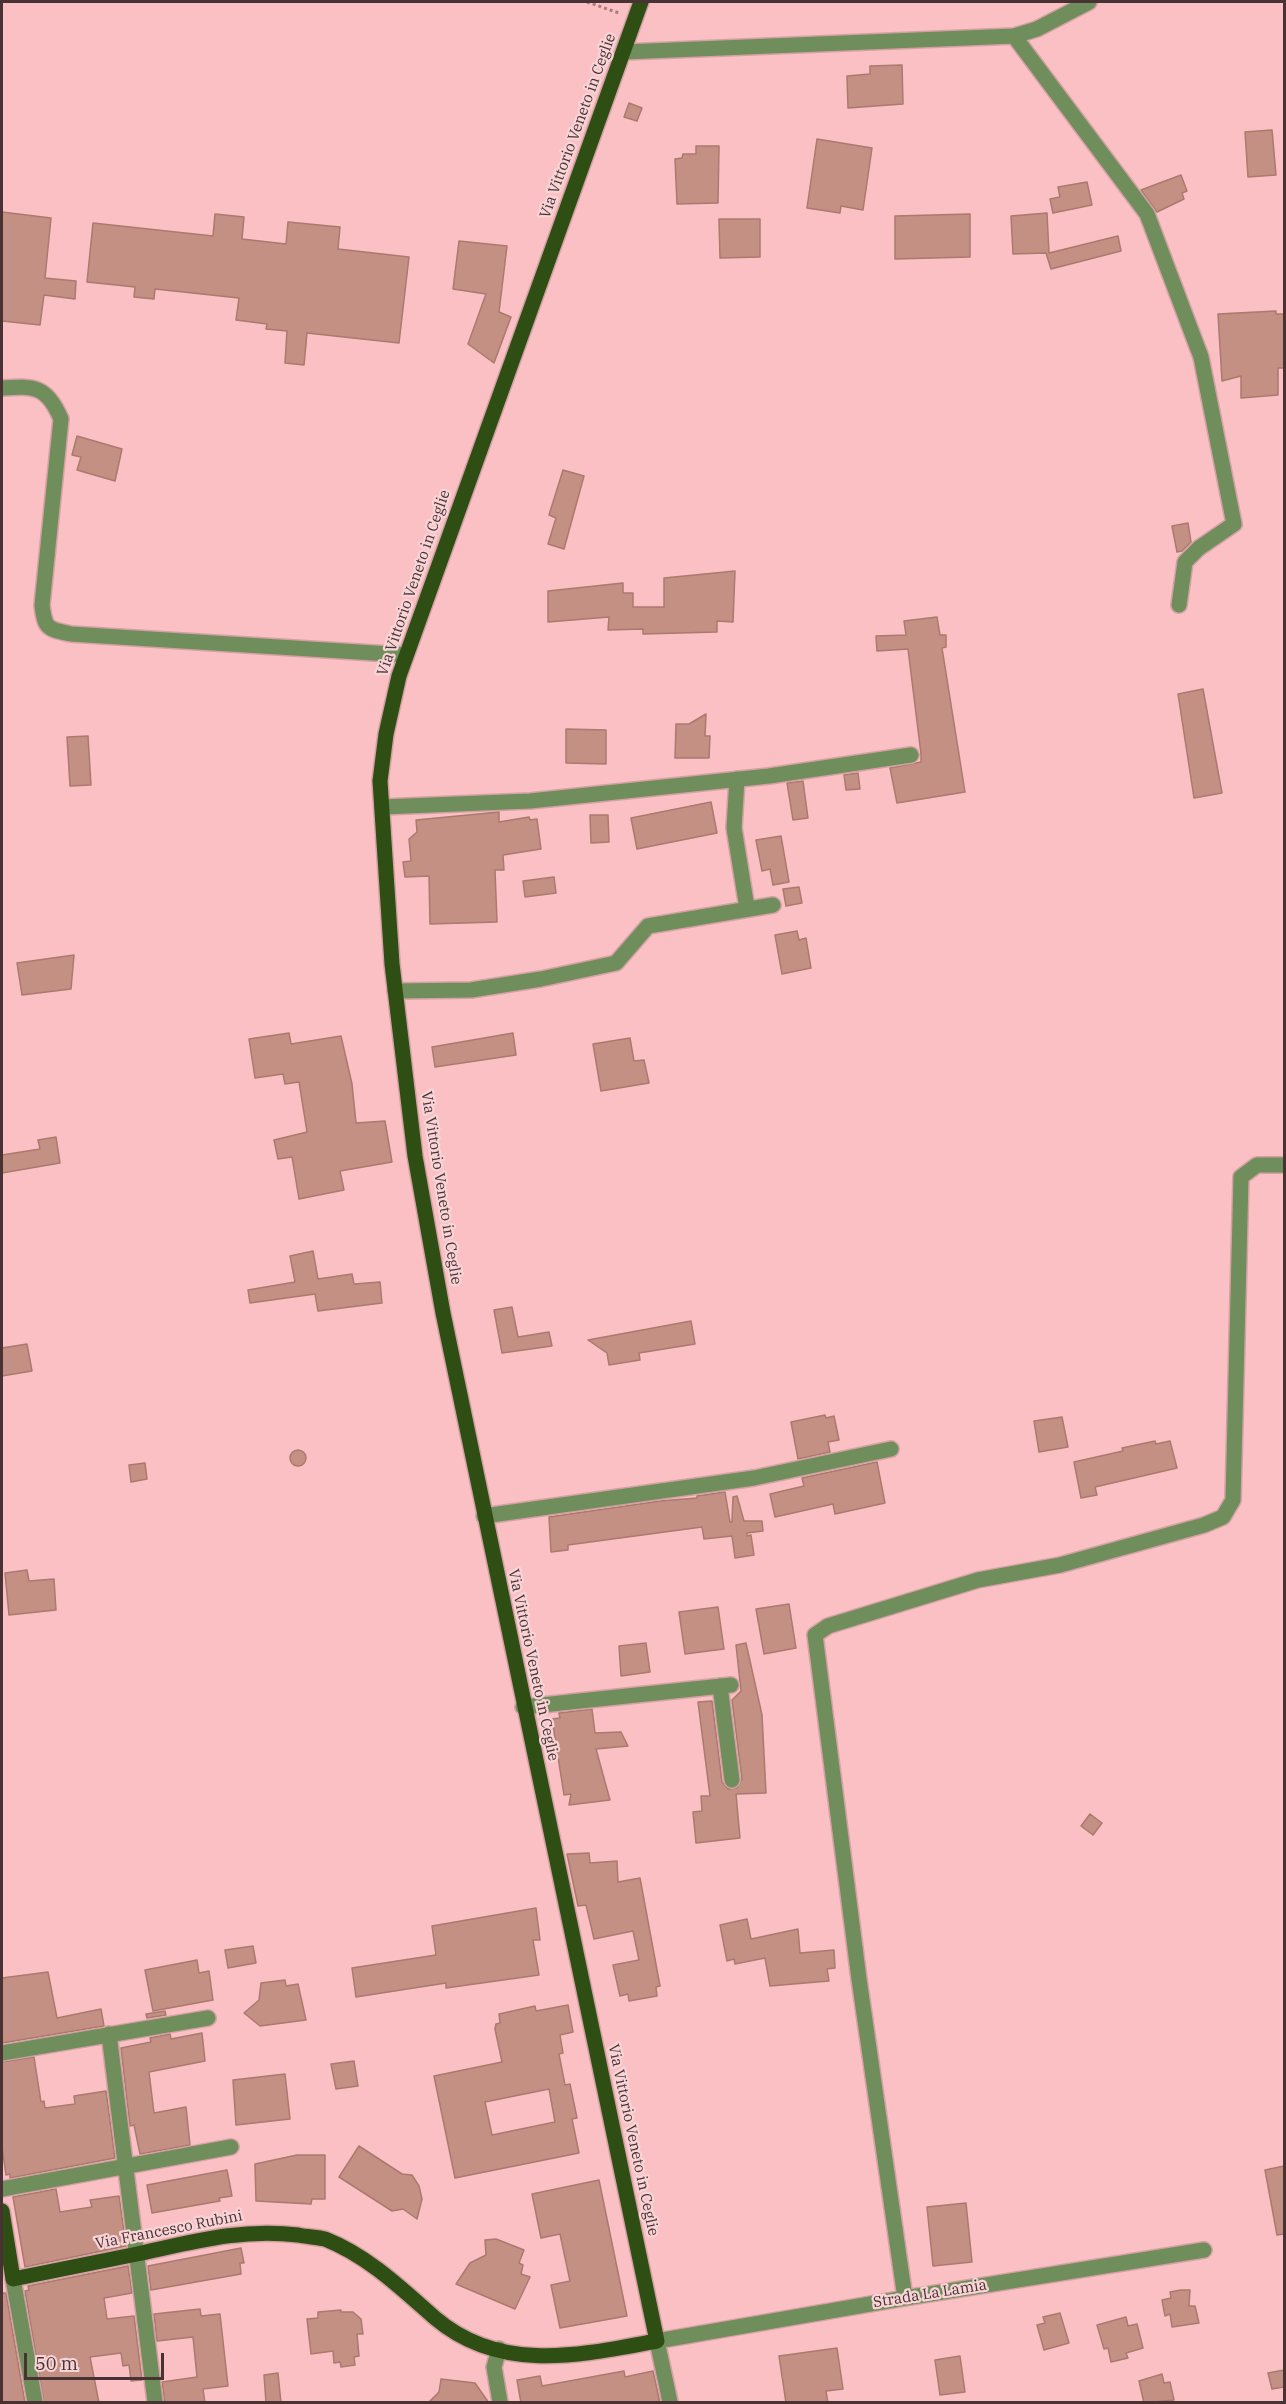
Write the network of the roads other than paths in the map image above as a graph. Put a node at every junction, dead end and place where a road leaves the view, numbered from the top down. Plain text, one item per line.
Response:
1 (641, 2) edge
2 (1089, 2) edge
3 (1014, 36) junction
4 (624, 52) junction
5 (2, 388) edge
6 (1179, 605) dead end
7 (406, 655) junction
8 (911, 755) dead end
9 (736, 779) junction
10 (382, 807) junction
11 (773, 905) dead end
12 (747, 908) junction
13 (395, 991) junction
14 (1284, 1165) edge
15 (891, 1449) dead end
16 (484, 1516) junction
17 (523, 1707) junction
18 (732, 1779) dead end
19 (208, 2018) dead end
20 (109, 2034) junction
21 (2, 2053) edge
22 (231, 2147) dead end
23 (124, 2166) junction
24 (2, 2189) edge
25 (2, 2211) edge
26 (3, 2230) edge
27 (1204, 2250) dead end
28 (136, 2254) junction
29 (9, 2284) edge
30 (905, 2298) junction
31 (657, 2341) junction
32 (499, 2349) junction
33 (34, 2403) edge
34 (155, 2403) edge
35 (501, 2403) edge
36 (670, 2403) edge

1 - 4 main road, Via Vittorio Veneto in Ceglie
2 - 3 street
3 - 4 street
3 - 6 street
4 - 7 main road, Via Vittorio Veneto in Ceglie
5 - 7 street
7 - 10 main road, Via Vittorio Veneto in Ceglie
8 - 9 street
9 - 10 street
9 - 12 street
10 - 13 main road, Via Vittorio Veneto in Ceglie
11 - 12 street
12 - 13 street
13 - 16 main road, Via Vittorio Veneto in Ceglie
14 - 30 street
15 - 16 street
16 - 17 main road, Via Vittorio Veneto in Ceglie
17 - 18 street
17 - 31 main road, Via Vittorio Veneto in Ceglie
19 - 20 street
20 - 21 street
20 - 23 street
22 - 23 street
23 - 24 street
23 - 28 street
25 - 26 main road
26 - 29 main road
27 - 30 street, Strada La Lamia
28 - 29 main road, Via Francesco Rubini
28 - 32 main road, Via Francesco Rubini
28 - 34 street
29 - 33 street
30 - 31 street, Strada La Lamia
31 - 32 main road, Via Francesco Rubini
31 - 36 street, Via Vittorio Veneto in Ceglie
32 - 35 street

